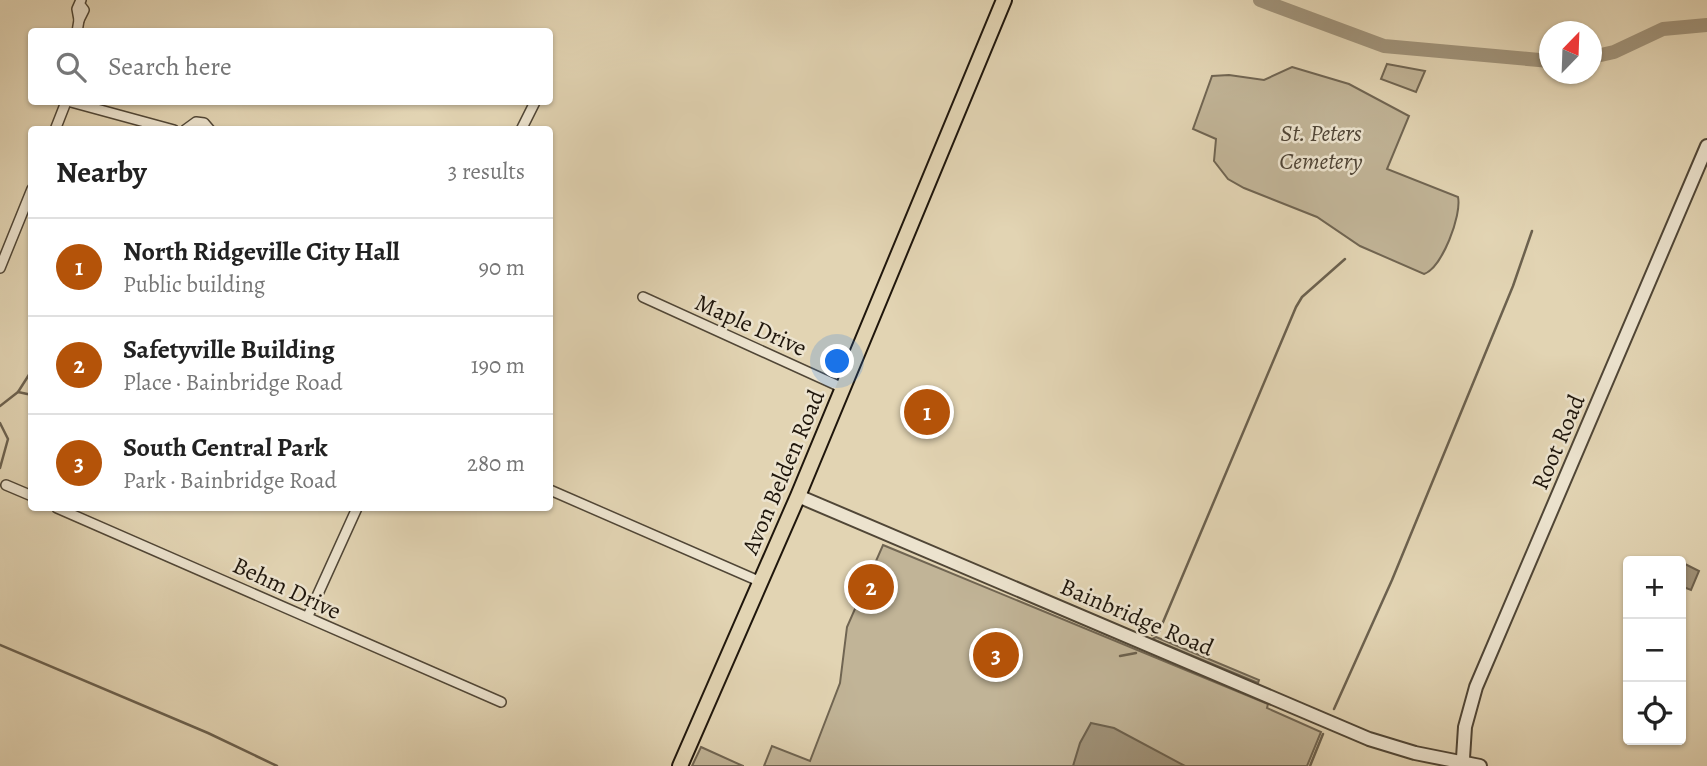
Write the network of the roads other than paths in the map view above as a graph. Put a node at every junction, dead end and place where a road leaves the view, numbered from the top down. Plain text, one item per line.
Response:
1 (1004, 0) edge
2 (81, 3) edge
3 (78, 28) edge
4 (65, 105) edge
5 (82, 105) edge
6 (534, 105) edge
7 (57, 126) edge
8 (159, 126) edge
9 (190, 126) edge
10 (207, 126) edge
11 (523, 126) edge
12 (1707, 146) edge
13 (28, 199) edge
14 (0, 268) edge
15 (643, 297) dead end
16 (843, 388) junction
17 (6, 485) dead end
18 (553, 490) edge
19 (28, 494) edge
20 (798, 496) junction
21 (64, 511) edge
22 (356, 511) edge
23 (761, 582) junction
24 (308, 616) junction
25 (501, 702) dead end
26 (1464, 761) edge
27 (680, 766) edge
28 (1480, 766) edge

1 - 16 main road, Avon Belden Road
2 - 3 street
4 - 7 street
5 - 8 street
6 - 11 street
9 - 10 street
12 - 26 street, Root Road
13 - 14 street
15 - 16 street, Maple Drive
16 - 20 main road, Avon Belden Road
17 - 19 street
18 - 23 street
20 - 23 main road, Avon Belden Road
20 - 26 street, Bainbridge Road
21 - 24 street, Behm Drive
22 - 24 street
23 - 27 main road, Avon Belden Road
24 - 25 street, Behm Drive
26 - 28 street, Bainbridge Road

